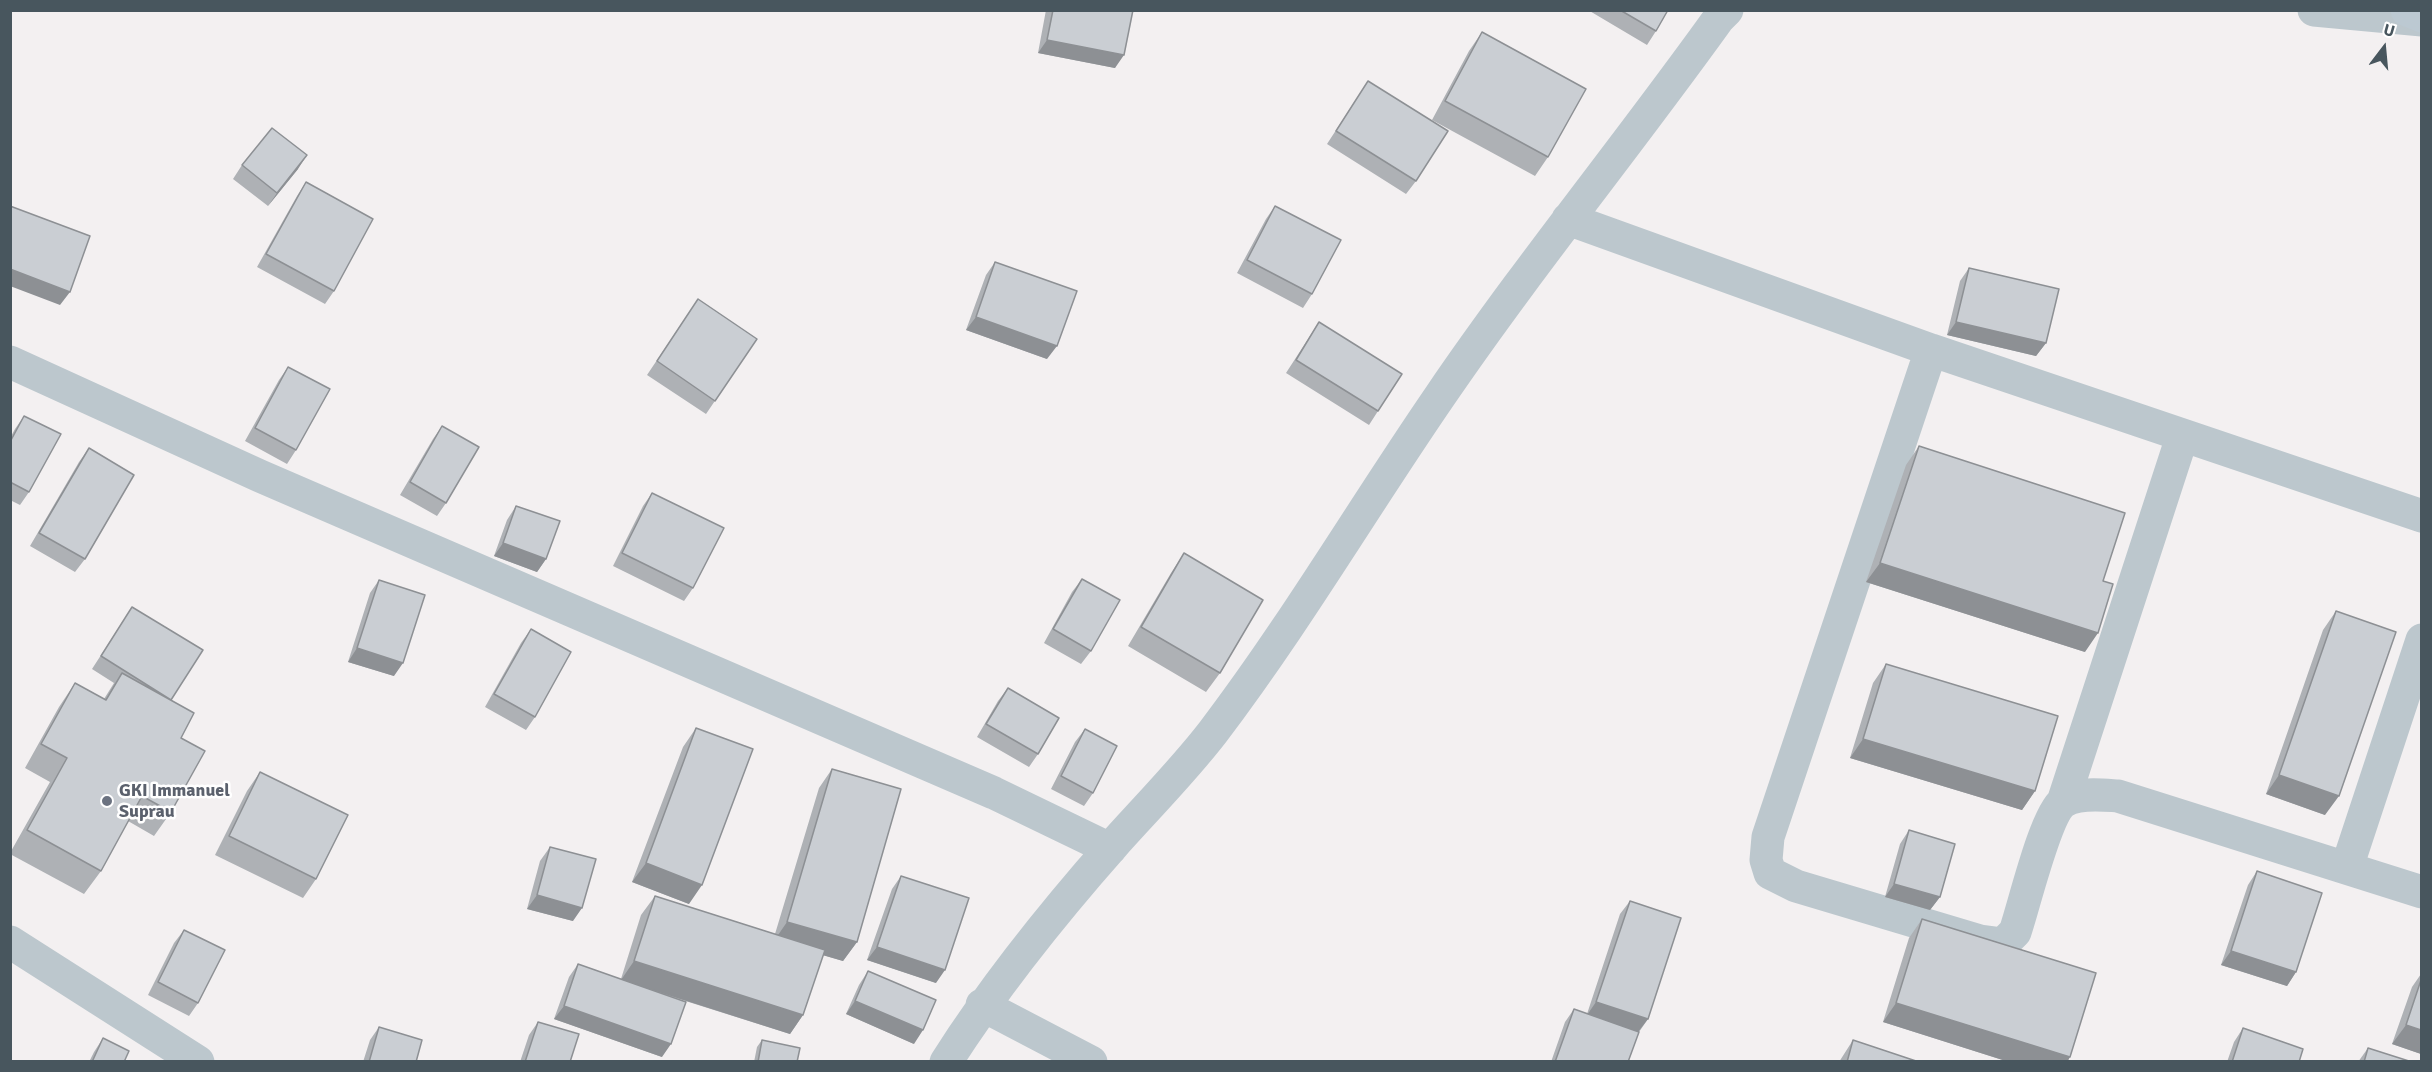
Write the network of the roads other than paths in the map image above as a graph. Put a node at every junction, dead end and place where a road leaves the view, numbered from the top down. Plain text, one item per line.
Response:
1 (1727, 10) edge
2 (2314, 10) edge
3 (2407, 10) edge
4 (2421, 18) edge
5 (1568, 219) junction
6 (1931, 350) junction
7 (10, 362) edge
8 (2182, 437) junction
9 (2421, 516) edge
10 (2421, 640) edge
11 (2063, 802) junction
12 (1110, 849) junction
13 (2347, 867) junction
14 (2421, 892) edge
15 (10, 942) edge
16 (982, 1005) junction
17 (198, 1062) edge
18 (946, 1062) edge
19 (1091, 1062) edge

1 - 5 street
2 - 4 street
3 - 4 main road
5 - 6 street
5 - 12 street
6 - 8 street
6 - 11 street
7 - 12 street
8 - 9 street
8 - 11 street
10 - 13 street
11 - 13 street
12 - 16 street
13 - 14 street
15 - 17 street
16 - 18 street
16 - 19 street

